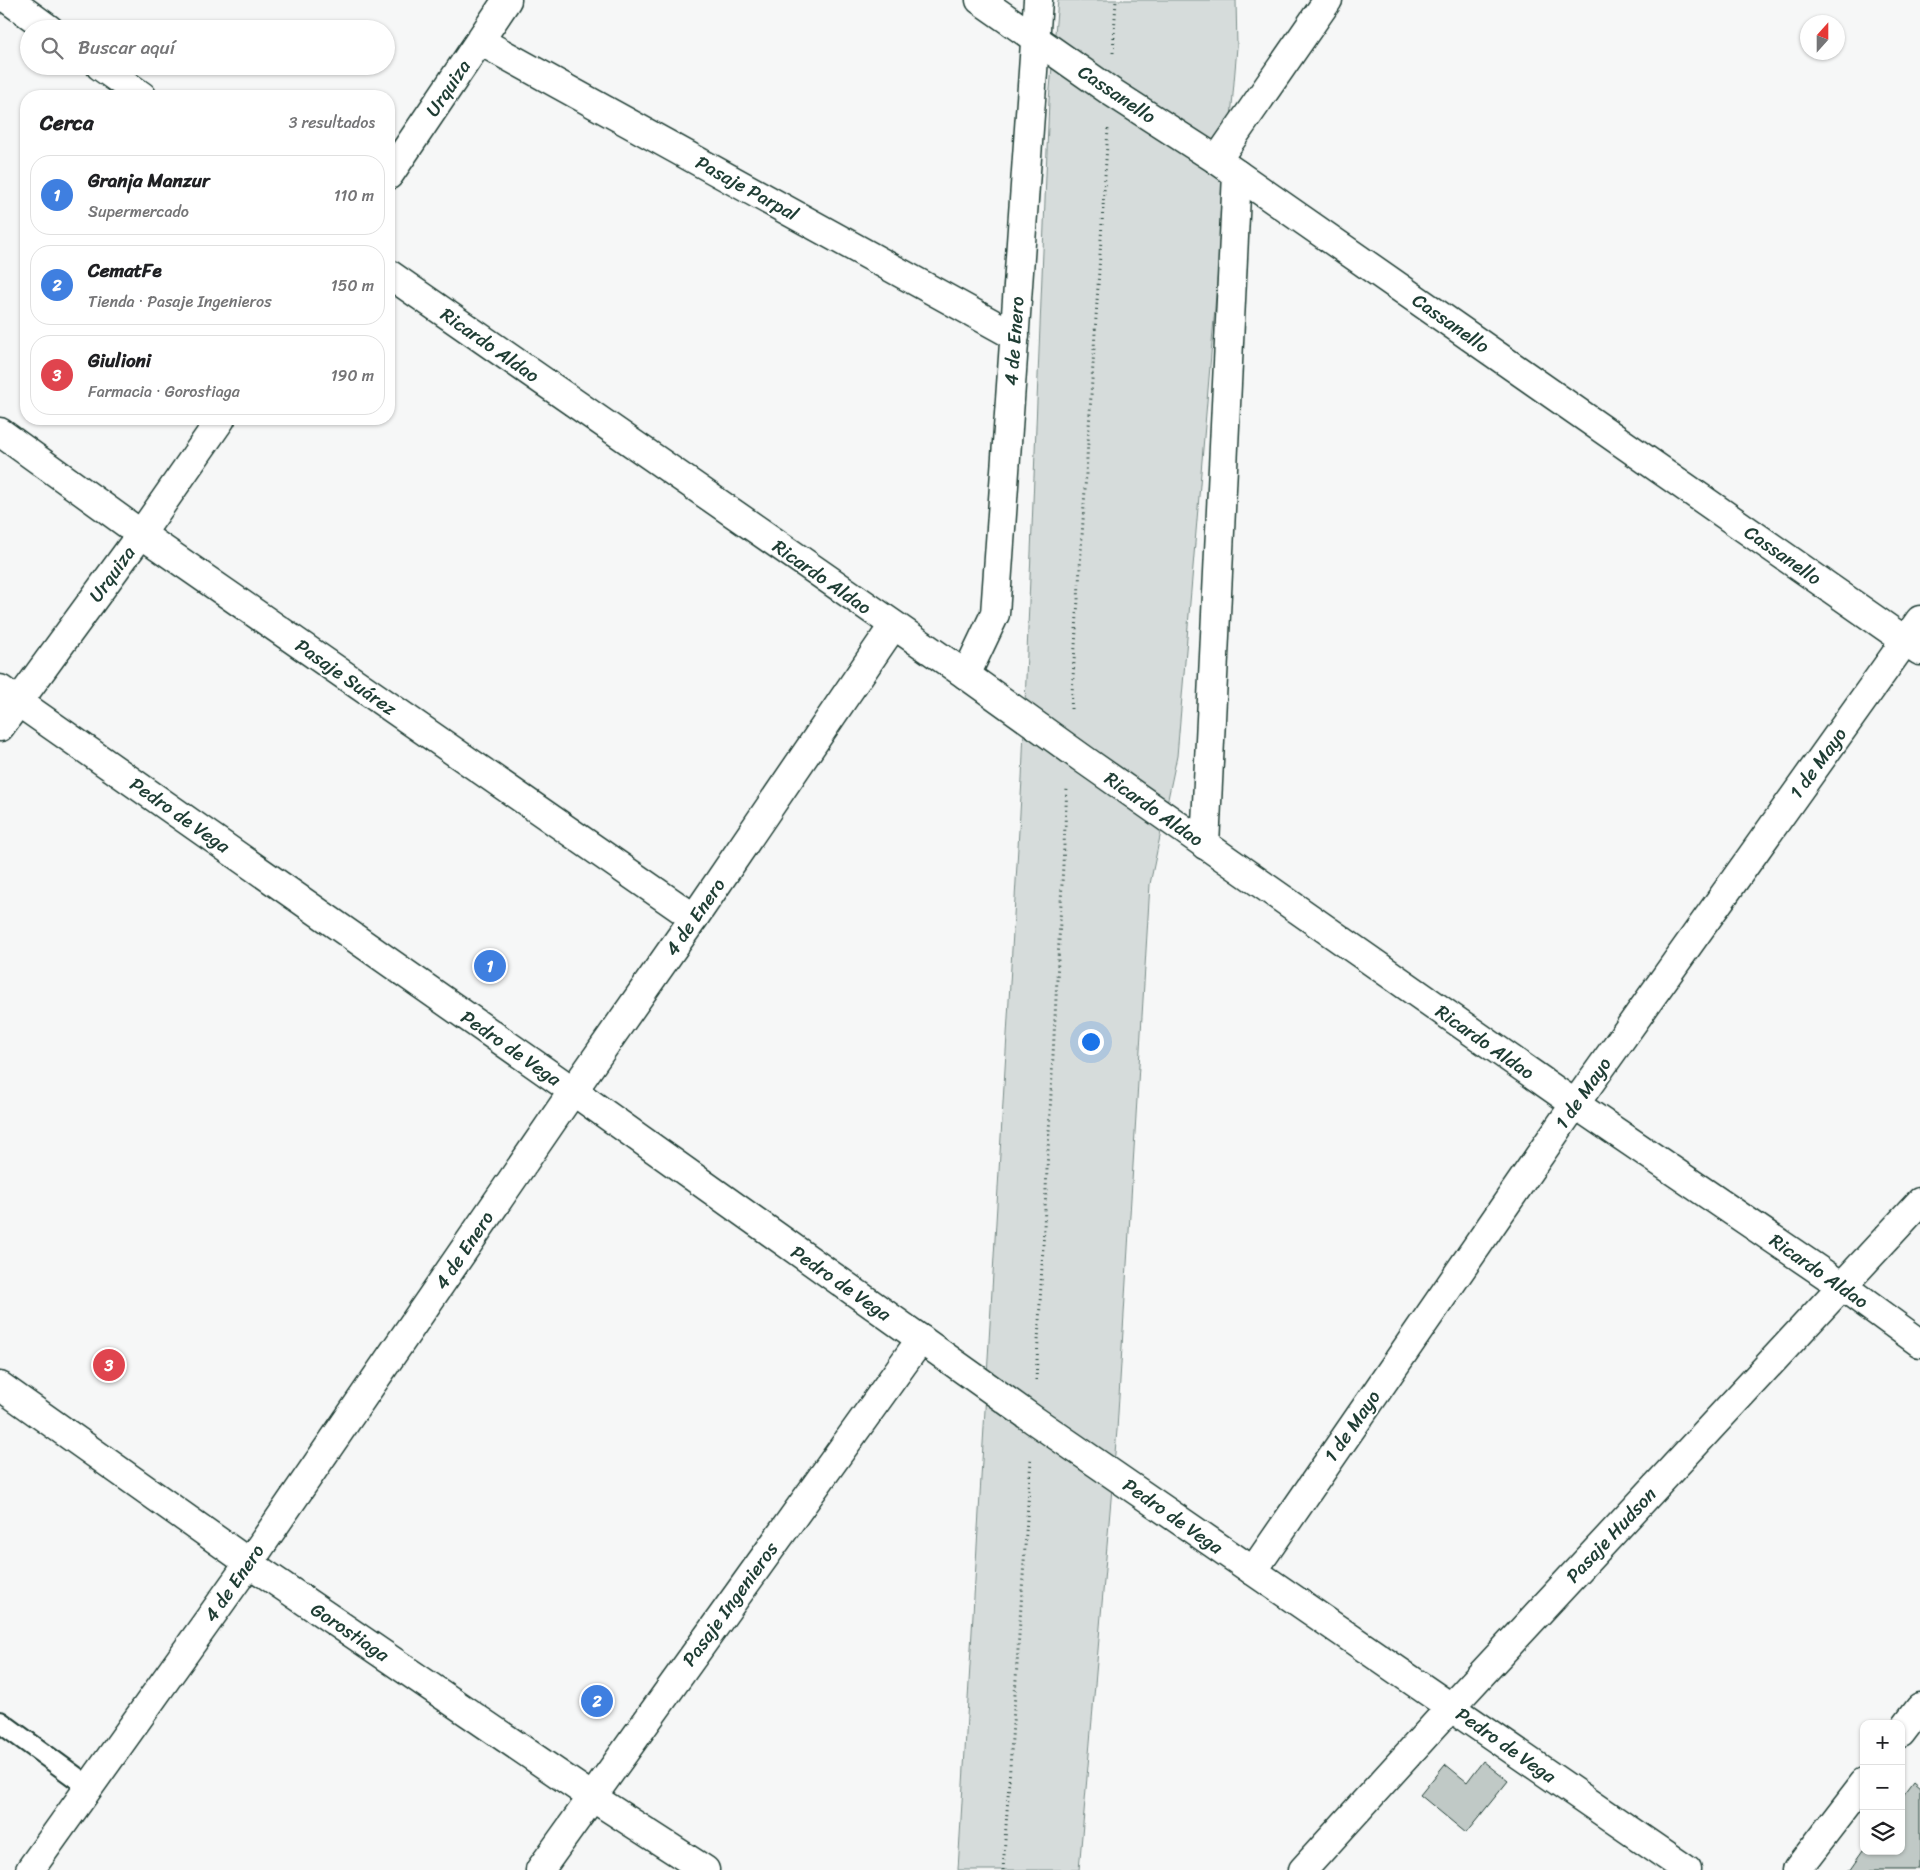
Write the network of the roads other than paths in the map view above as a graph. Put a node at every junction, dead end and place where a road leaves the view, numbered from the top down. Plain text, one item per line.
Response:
1 (9, 0) edge
2 (507, 0) edge
3 (980, 0) edge
4 (1038, 0) edge
5 (1328, 0) edge
6 (37, 20) edge
7 (1035, 39) junction
8 (480, 41) junction
9 (113, 75) edge
10 (134, 90) edge
11 (395, 167) edge
12 (1227, 167) junction
13 (395, 278) edge
14 (1014, 336) junction
15 (217, 425) edge
16 (0, 432) edge
17 (141, 534) junction
18 (893, 626) junction
19 (1915, 637) edge
20 (966, 675) junction
21 (9, 695) edge
22 (0, 727) edge
23 (1204, 845) junction
24 (694, 918) junction
25 (573, 1091) junction
26 (1575, 1104) junction
27 (1920, 1202) edge
28 (1842, 1286) junction
29 (921, 1339) junction
30 (1920, 1343) edge
31 (0, 1386) edge
32 (249, 1563) junction
33 (1253, 1571) junction
34 (1451, 1707) junction
35 (1920, 1708) edge
36 (0, 1722) edge
37 (1905, 1728) edge
38 (89, 1787) junction
39 (1860, 1787) edge
40 (592, 1797) junction
41 (30, 1870) edge
42 (540, 1870) edge
43 (705, 1870) edge
44 (1303, 1870) edge
45 (1687, 1870) edge
46 (1798, 1870) edge

1 - 6 street
2 - 8 street, Urquiza
3 - 7 street, Cassanello
4 - 7 street, 4 de Enero
5 - 12 street
7 - 12 street, Cassanello
7 - 14 street, 4 de Enero
8 - 11 street, Urquiza
8 - 14 street, Pasaje Parpal
9 - 10 street
12 - 19 street, Cassanello
12 - 23 street
13 - 18 street, Ricardo Aldao
14 - 20 street, 4 de Enero
15 - 17 street, Urquiza
16 - 17 street, Pasaje Suárez
17 - 21 street, Urquiza
17 - 24 street, Pasaje Suárez
18 - 20 street, Ricardo Aldao
18 - 24 street, 4 de Enero
19 - 26 street, 1 de Mayo
20 - 23 street, Ricardo Aldao
21 - 22 street, Urquiza
21 - 25 street, Pedro de Vega
23 - 26 street, Ricardo Aldao
24 - 25 street, 4 de Enero
25 - 29 street, Pedro de Vega
25 - 32 street, 4 de Enero
26 - 28 street, Ricardo Aldao
26 - 33 street, 1 de Mayo
27 - 28 street, Pasaje Hudson
28 - 30 street, Ricardo Aldao
28 - 34 street, Pasaje Hudson
29 - 33 street, Pedro de Vega
29 - 40 street, Pasaje Ingenieros
31 - 32 street, Gorostiaga
32 - 38 street, 4 de Enero
32 - 40 street, Gorostiaga
33 - 34 street, Pedro de Vega
34 - 44 street, Pasaje Hudson
34 - 45 street, Pedro de Vega
35 - 37 street
36 - 38 lane
38 - 41 street, 4 de Enero
39 - 46 street
40 - 42 street, Pasaje Ingenieros
40 - 43 street, Gorostiaga

